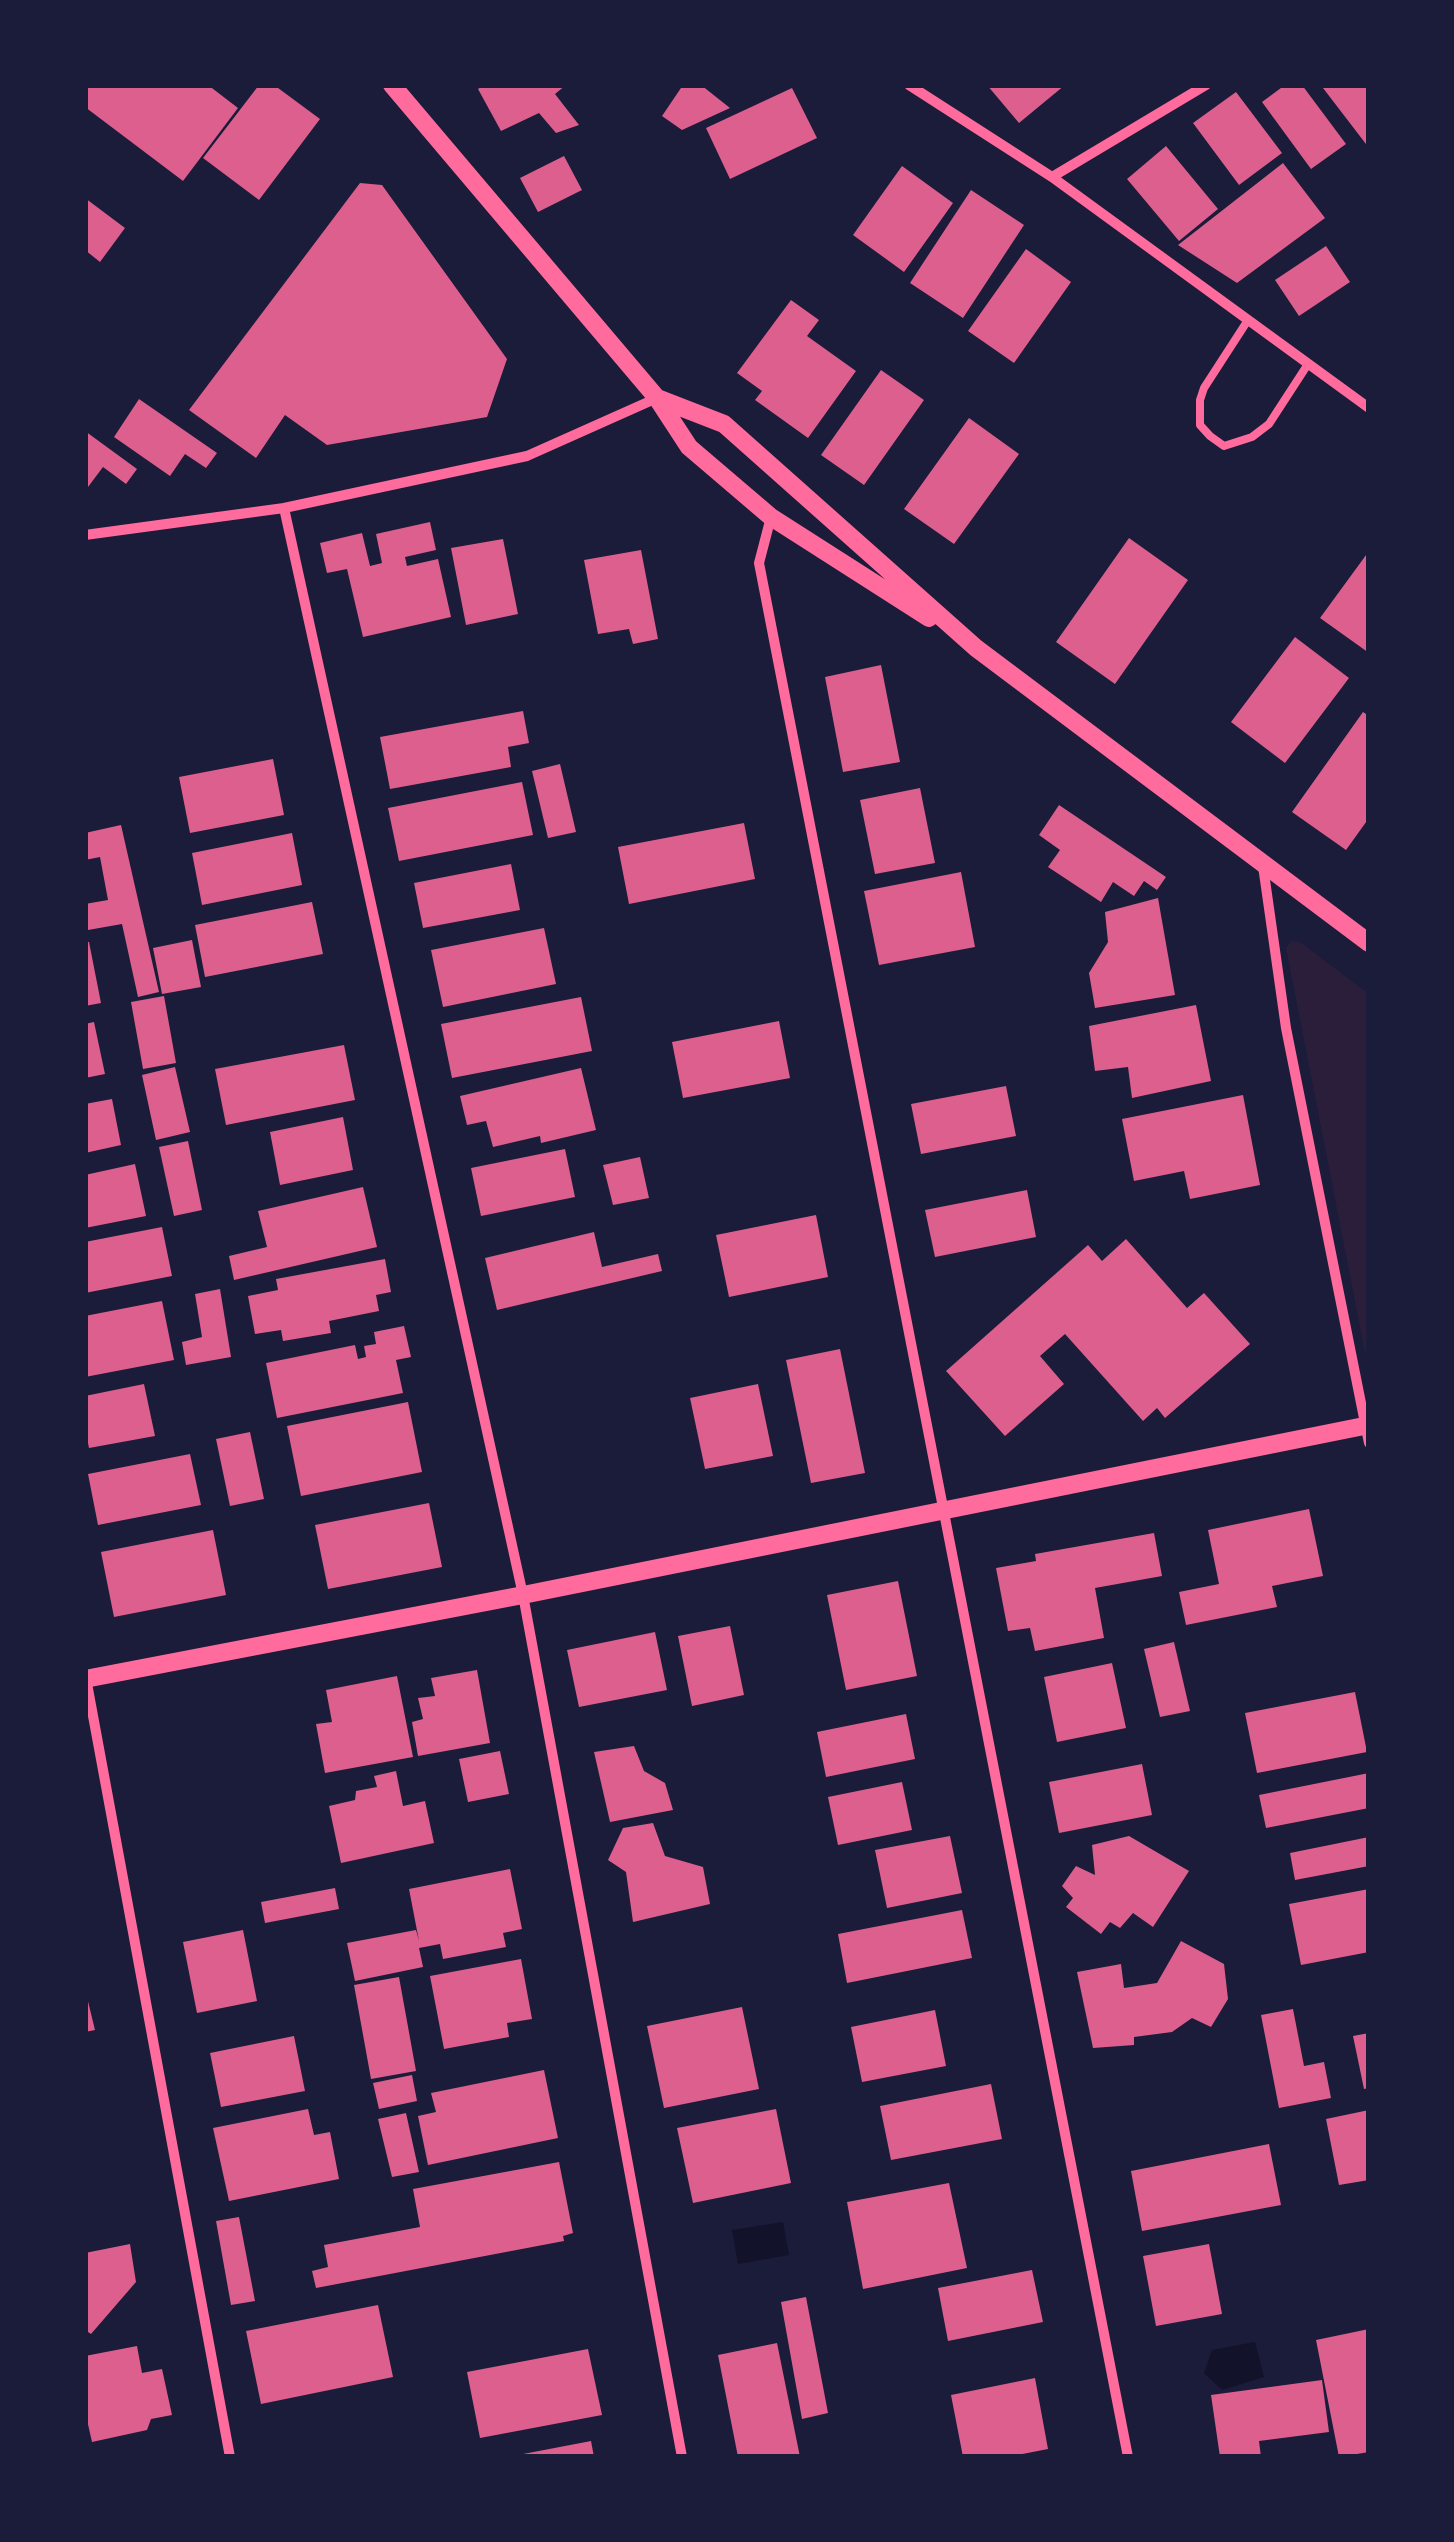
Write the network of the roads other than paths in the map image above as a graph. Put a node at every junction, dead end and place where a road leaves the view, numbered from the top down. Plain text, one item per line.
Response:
1 (392, 85) edge
2 (909, 85) edge
3 (1206, 85) edge
4 (1052, 177) junction
5 (1248, 320) junction
6 (1308, 364) junction
7 (657, 398) junction
8 (1369, 408) edge
9 (284, 508) junction
10 (771, 517) junction
11 (85, 536) edge
12 (976, 648) junction
13 (1263, 865) junction
14 (1369, 944) edge
15 (1368, 1431) edge
16 (944, 1510) junction
17 (523, 1595) junction
18 (85, 1676) edge
19 (230, 2457) edge
20 (682, 2457) edge
21 (1128, 2457) edge

1 - 7 street
2 - 4 street
3 - 4 street
4 - 5 street
5 - 6 street
5 - 6 lane
6 - 8 street
7 - 9 street
7 - 10 street
7 - 12 street
9 - 11 street
9 - 17 street
10 - 12 street
10 - 16 street
12 - 13 street
13 - 14 street
13 - 15 street
15 - 16 street
16 - 17 street
16 - 21 street
17 - 18 street
17 - 20 street
18 - 19 street

